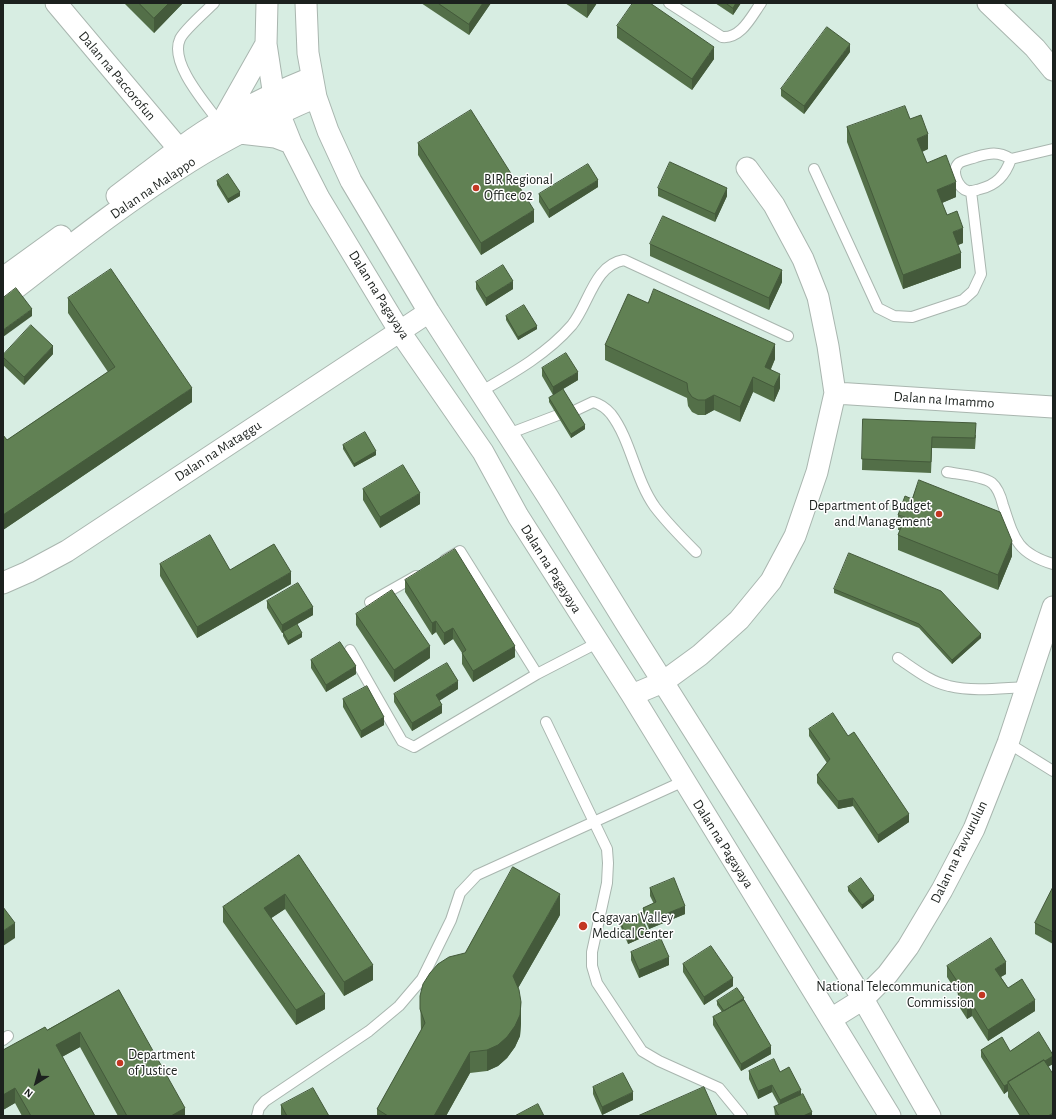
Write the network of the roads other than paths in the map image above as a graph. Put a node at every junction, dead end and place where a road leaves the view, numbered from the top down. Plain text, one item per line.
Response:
1 (56, 3) edge
2 (214, 3) edge
3 (267, 3) edge
4 (306, 3) edge
5 (669, 3) edge
6 (761, 3) edge
7 (988, 3) edge
8 (266, 44) junction
9 (1053, 70) edge
10 (313, 88) junction
11 (276, 103) junction
12 (221, 121) junction
13 (240, 133) junction
14 (291, 143) junction
15 (179, 149) junction
16 (1053, 149) edge
17 (1011, 159) junction
18 (747, 168) dead end
19 (814, 168) dead end
20 (971, 191) junction
21 (3, 278) edge
22 (3, 298) edge
23 (430, 312) junction
24 (400, 332) junction
25 (788, 336) dead end
26 (480, 392) junction
27 (835, 393) junction
28 (1053, 407) edge
29 (574, 411) edge
30 (558, 416) edge
31 (508, 434) junction
32 (947, 472) dead end
33 (696, 552) dead end
34 (1053, 564) edge
35 (3, 583) edge
36 (370, 602) dead end
37 (1053, 607) edge
38 (597, 643) junction
39 (350, 650) dead end
40 (898, 658) dead end
41 (537, 674) junction
42 (663, 682) junction
43 (1026, 687) junction
44 (632, 695) junction
45 (546, 722) dead end
46 (1008, 743) junction
47 (1053, 771) edge
48 (684, 781) junction
49 (594, 822) junction
50 (863, 999) junction
51 (831, 1019) junction
52 (257, 1116) edge
53 (742, 1116) edge
54 (890, 1116) edge
55 (930, 1116) edge

1 - 15 street, Dalan na Paccorofun
2 - 12 lane
3 - 8 street, Dalan na Pagayaya
4 - 10 street
5 - 6 lane
7 - 9 street
8 - 11 street, Dalan na Pagayaya
8 - 12 street
10 - 11 street, Dalan na Malappo
10 - 23 street
11 - 12 street, Dalan na Malappo
11 - 13 street, Dalan na Malappo
11 - 14 street, Dalan na Pagayaya
12 - 15 street, Dalan na Malappo
13 - 14 street
13 - 22 street, Dalan na Malappo
14 - 24 street, Dalan na Pagayaya
15 - 21 street, Dalan na Malappo
16 - 17 lane
17 - 20 lane
17 - 20 lane
18 - 27 street
19 - 20 lane
23 - 24 street, Dalan na Mataggu
23 - 26 street
24 - 35 street, Dalan na Mataggu
24 - 38 street, Dalan na Pagayaya
25 - 26 lane
26 - 31 street
27 - 28 street, Dalan na Imammo
27 - 42 street
29 - 33 lane
30 - 31 lane
31 - 42 street
32 - 34 lane
36 - 41 lane
37 - 43 street, Dalan na Pavvurulun
38 - 41 lane
38 - 44 street, Dalan na Pagayaya
39 - 41 lane
40 - 43 lane
42 - 44 street
42 - 50 street
43 - 46 street, Dalan na Pavvurulun
44 - 48 street, Dalan na Pagayaya
45 - 49 lane
46 - 47 lane
46 - 50 street, Dalan na Pavvurulun
48 - 49 lane
48 - 51 street, Dalan na Pagayaya
49 - 52 lane
49 - 53 lane
50 - 51 street, Dalan na Pavvurulun
50 - 55 street
51 - 54 street, Dalan na Pagayaya

